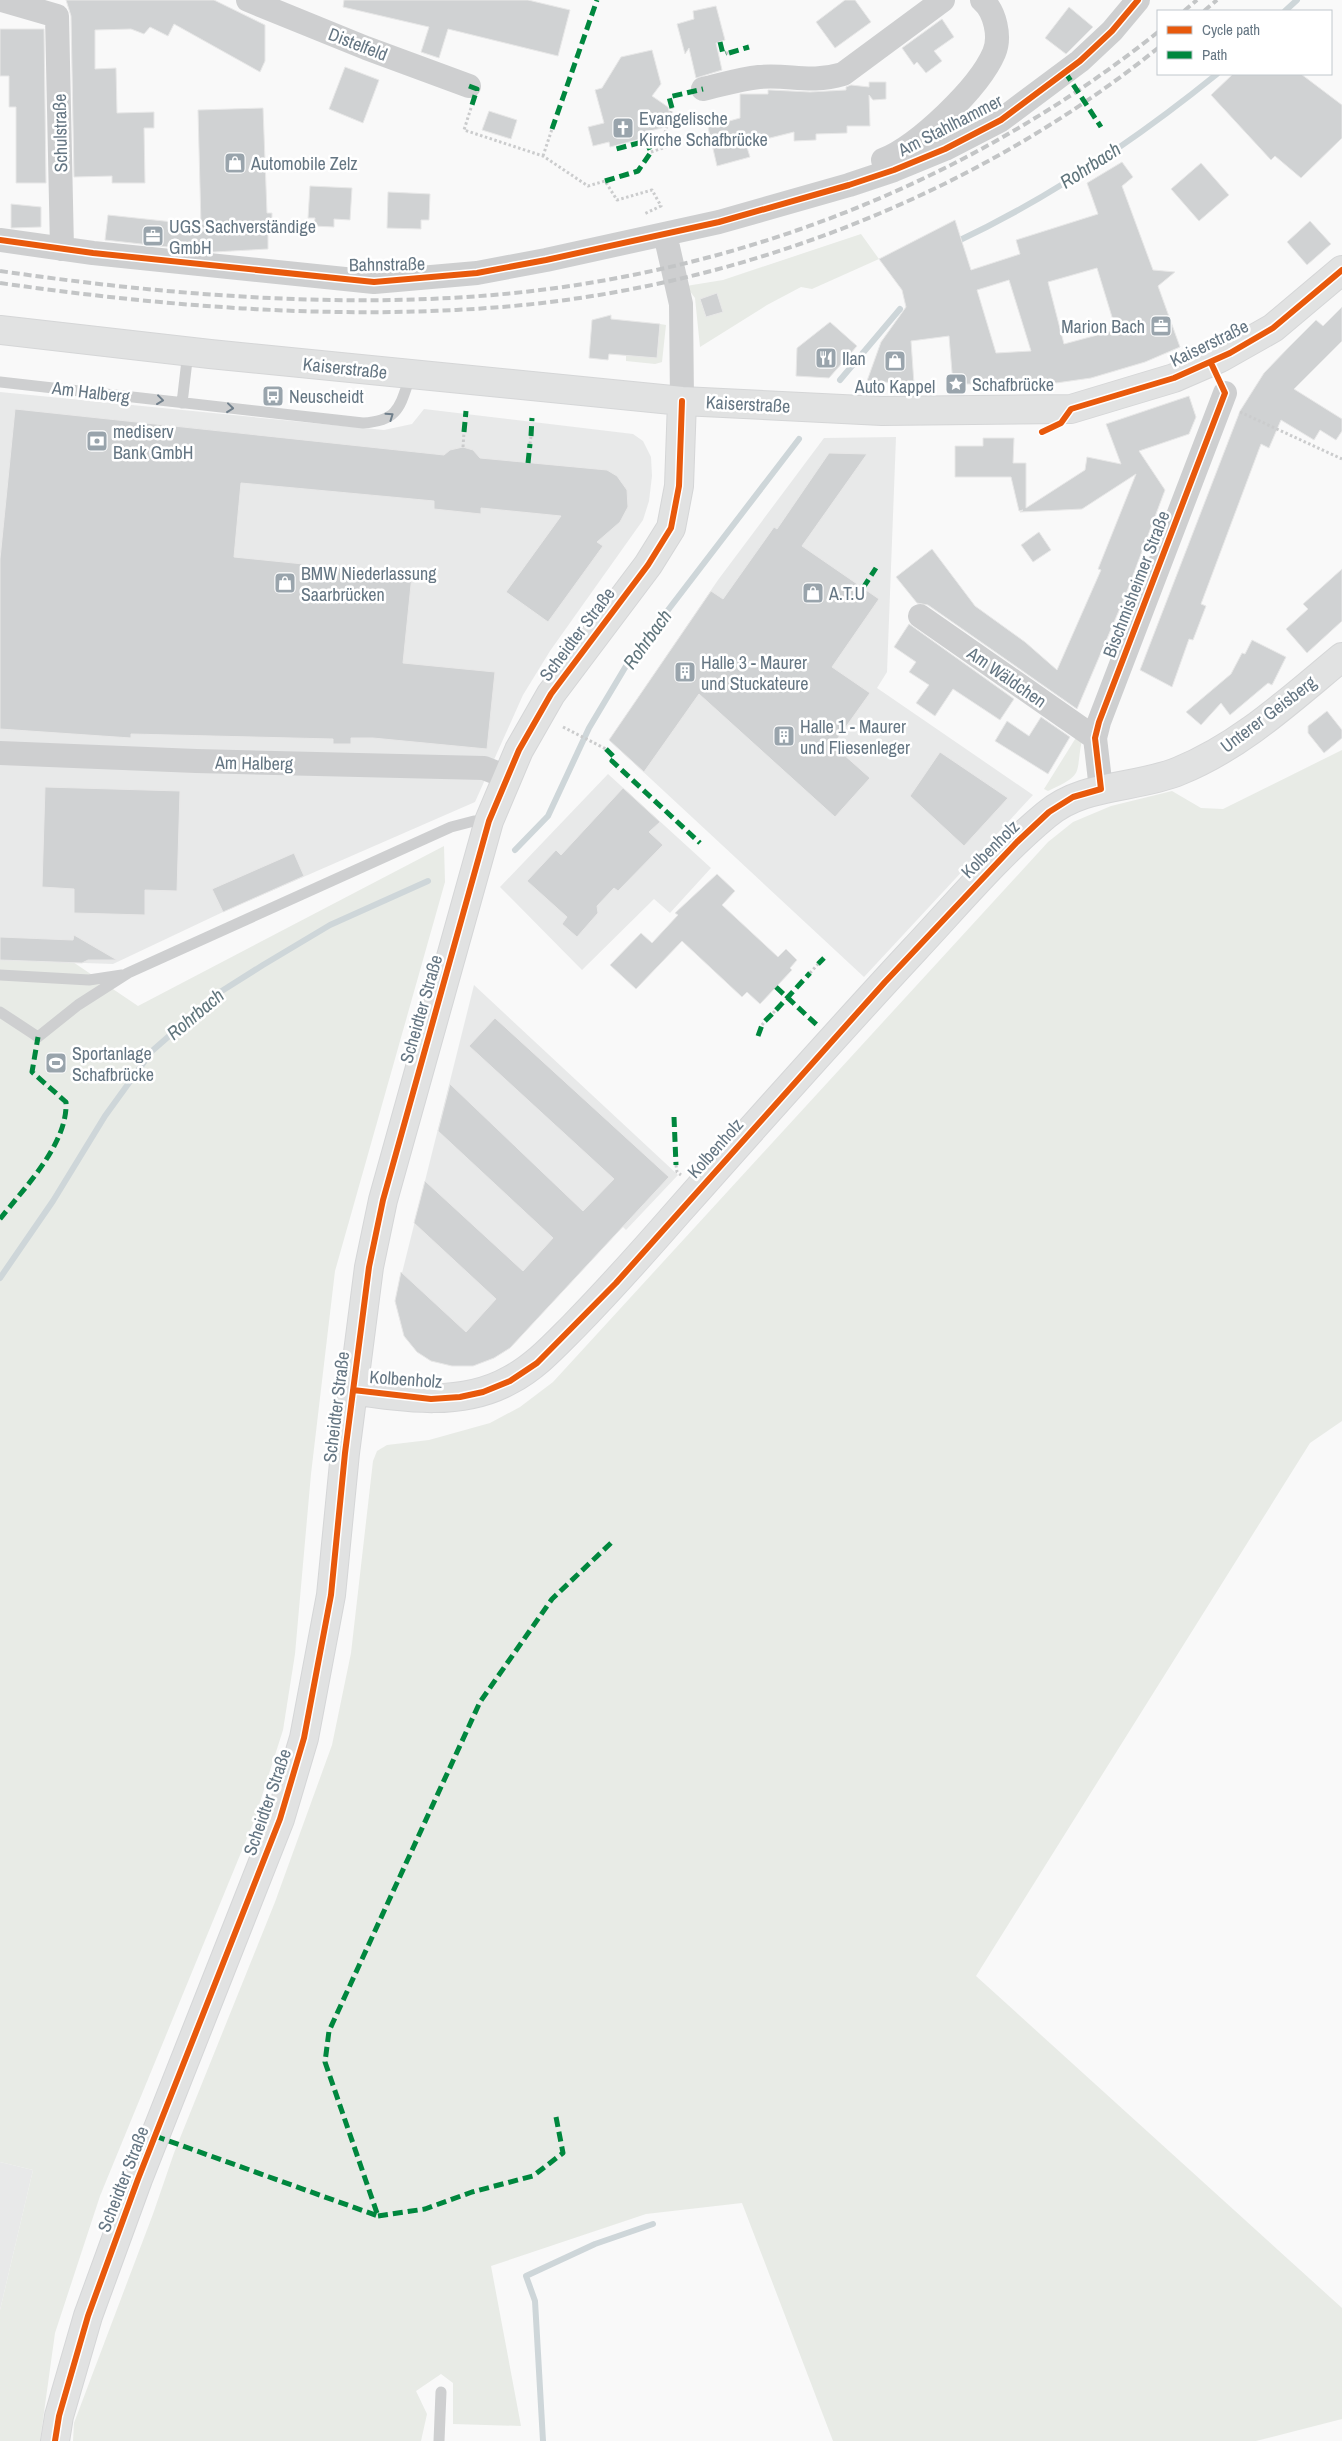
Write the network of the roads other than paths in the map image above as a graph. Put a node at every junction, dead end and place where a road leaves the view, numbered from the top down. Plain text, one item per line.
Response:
1 (2, 0) edge
2 (248, 0) edge
3 (943, 0) edge
4 (982, 0) edge
5 (1138, 0) edge
6 (703, 89) dead end
7 (470, 97) road end
8 (770, 208) junction
9 (665, 234) junction
10 (0, 240) edge
11 (62, 249) junction
12 (1342, 270) edge
13 (0, 330) edge
14 (188, 352) junction
15 (411, 374) junction
16 (0, 382) edge
17 (1225, 393) dead end
18 (682, 401) junction
19 (182, 403) junction
20 (920, 616) dead end
21 (1342, 657) edge
22 (1095, 738) junction
23 (0, 753) edge
24 (507, 777) junction
25 (1101, 789) junction
26 (1048, 812) joint
27 (489, 821) junction
28 (128, 973) junction
29 (0, 975) edge
30 (0, 1012) edge
31 (353, 1390) junction
32 (441, 2392) dead end
33 (55, 2441) edge
34 (439, 2441) edge

1 - 11 street, Schulstraße
2 - 7 street, Distelfeld
3 - 6 street
4 - 8 street
5 - 8 street, Am Stahlhammer
8 - 9 street, Bahnstraße
9 - 11 street, Bahnstraße
9 - 18 street
10 - 11 street, Bahnstraße
12 - 18 main road, Kaiserstraße
13 - 14 main road, Kaiserstraße
14 - 15 main road, Kaiserstraße
14 - 19 lane
15 - 18 main road, Kaiserstraße
19 -> 15 lane, Am Halberg
16 -> 19 lane, Am Halberg
17 - 22 street, Bischmisheimer Straße
18 - 24 main road, Scheidter Straße
20 - 22 street, Am Wäldchen
21 - 25 main road, Unterer Geisberg
22 - 25 street, Bischmisheimer Straße
23 - 24 street, Am Halberg
24 - 27 main road, Scheidter Straße
25 - 26 main road, Unterer Geisberg
26 - 31 main road, Kolbenholz
27 - 28 lane
27 - 31 main road, Scheidter Straße
28 - 29 lane
28 - 30 lane
31 - 33 main road, Scheidter Straße
32 - 34 lane

